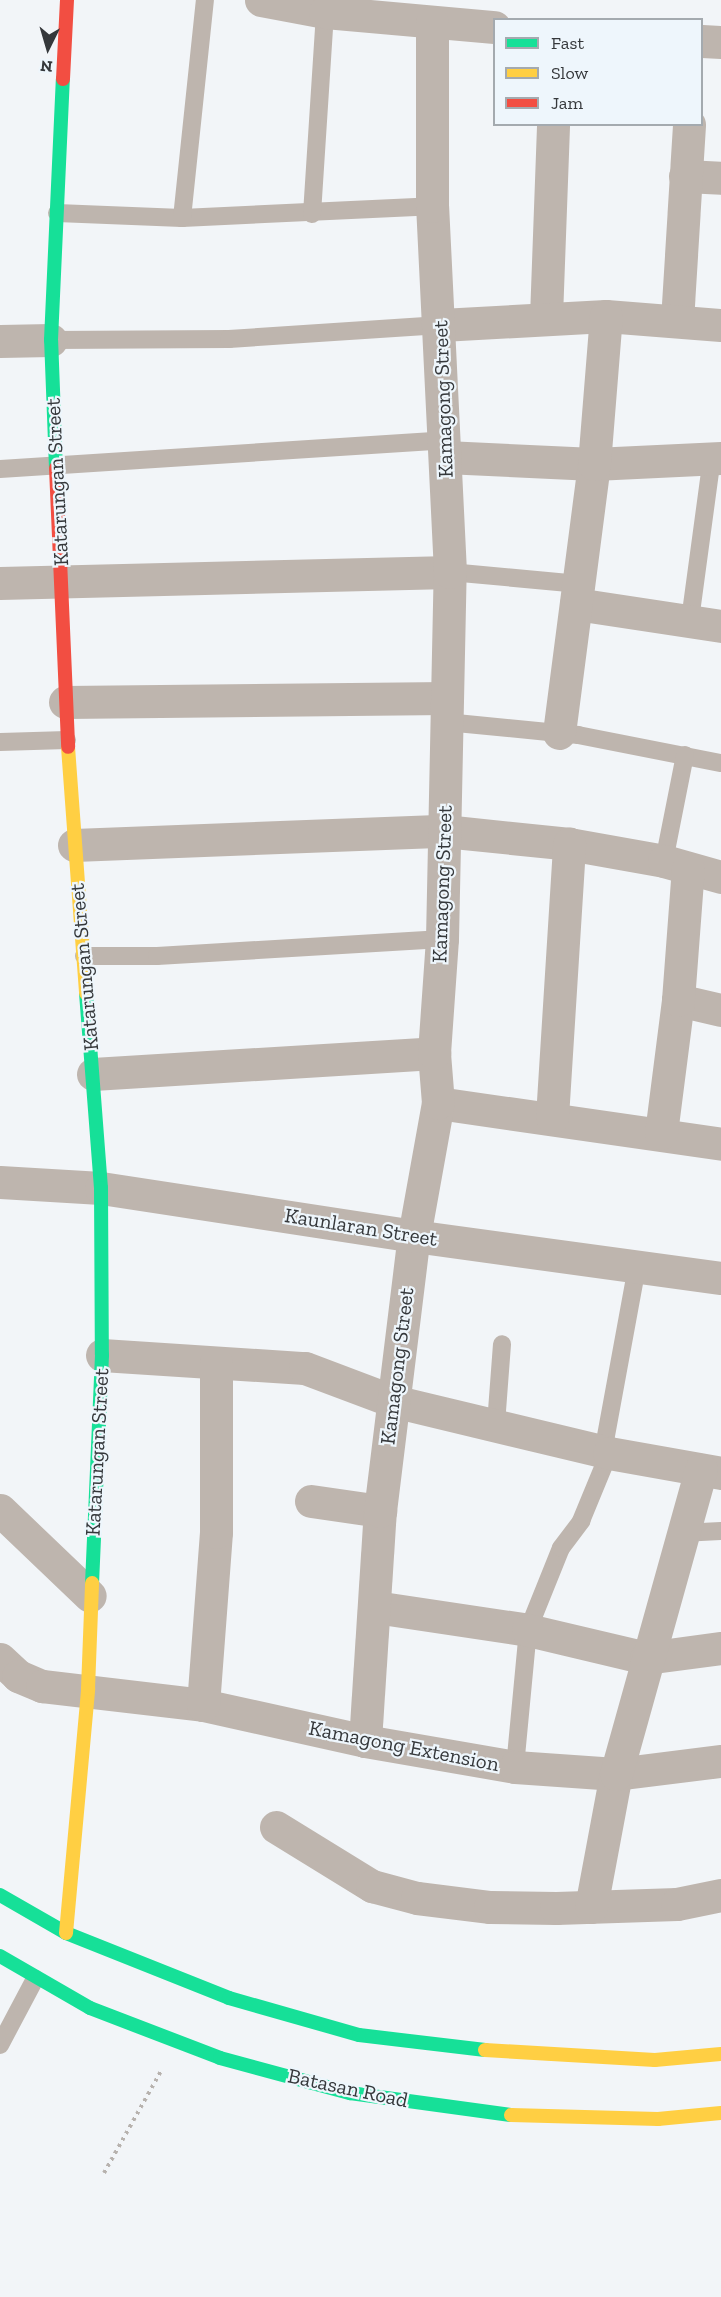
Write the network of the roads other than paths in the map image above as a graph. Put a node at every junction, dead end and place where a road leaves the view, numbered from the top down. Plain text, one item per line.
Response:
1 (67, 0) edge
2 (206, 0) edge
3 (261, 0) edge
4 (325, 12) junction
5 (432, 22) junction
6 (493, 27) edge
7 (703, 41) edge
8 (721, 42) edge
9 (553, 126) edge
10 (688, 126) edge
11 (685, 176) junction
12 (721, 178) edge
13 (432, 206) junction
14 (57, 213) junction
15 (312, 214) junction
16 (182, 218) junction
17 (606, 316) junction
18 (546, 318) junction
19 (677, 321) junction
20 (721, 325) edge
21 (441, 326) junction
22 (51, 340) junction
23 (0, 341) edge
24 (445, 449) junction
25 (717, 458) edge
26 (55, 464) junction
27 (594, 464) junction
28 (0, 469) edge
29 (450, 572) junction
30 (62, 582) junction
31 (0, 583) edge
32 (577, 594) junction
33 (706, 623) edge
34 (65, 702) junction
35 (447, 710) junction
36 (559, 733) junction
37 (67, 740) junction
38 (0, 742) edge
39 (685, 755) junction
40 (721, 764) edge
41 (444, 831) junction
42 (569, 844) junction
43 (74, 845) junction
44 (676, 865) junction
45 (721, 877) edge
46 (442, 939) junction
47 (84, 956) junction
48 (678, 1000) junction
49 (721, 1010) edge
50 (434, 1053) junction
51 (93, 1074) junction
52 (438, 1103) junction
53 (552, 1117) junction
54 (661, 1133) junction
55 (721, 1144) edge
56 (0, 1182) edge
57 (101, 1188) junction
58 (414, 1236) junction
59 (637, 1266) junction
60 (721, 1278) edge
61 (502, 1344) dead end
62 (102, 1355) junction
63 (216, 1363) junction
64 (393, 1401) junction
65 (496, 1424) junction
66 (606, 1452) junction
67 (711, 1471) edge
68 (311, 1501) dead end
69 (0, 1510) edge
70 (380, 1510) junction
71 (721, 1531) edge
72 (681, 1533) junction
73 (90, 1596) junction
74 (375, 1607) junction
75 (528, 1630) junction
76 (721, 1648) edge
77 (646, 1658) junction
78 (0, 1659) edge
79 (88, 1689) junction
80 (203, 1705) junction
81 (365, 1741) junction
82 (721, 1761) edge
83 (515, 1767) junction
84 (616, 1774) junction
85 (276, 1827) dead end
86 (0, 1895) edge
87 (721, 1895) edge
88 (591, 1907) junction
89 (66, 1934) junction
90 (0, 1956) edge
91 (35, 1979) junction
92 (0, 2045) edge
93 (721, 2054) edge
94 (721, 2114) edge

1 - 14 street, Katarungan Street
2 - 16 lane
3 - 4 street
4 - 5 street
4 - 15 lane
5 - 6 street
5 - 13 street, Kamagong Street
7 - 8 street
9 - 18 street
10 - 11 street
11 - 12 street
11 - 19 street
13 - 15 lane
13 - 21 street, Kamagong Street
14 - 16 lane
14 - 22 street, Katarungan Street
15 - 16 lane
17 - 18 street
17 - 19 street
17 - 27 street
18 - 21 street
19 - 20 street
21 - 22 lane
21 - 24 street, Kamagong Street
22 - 23 street
22 - 26 street, Katarungan Street
24 - 26 lane
24 - 27 street
24 - 29 street, Kamagong Street
25 - 27 street
25 - 33 lane
26 - 28 lane
26 - 30 street, Katarungan Street
27 - 32 street
29 - 30 street
29 - 32 lane
29 - 35 street, Kamagong Street
30 - 31 street
30 - 34 street, Katarungan Street
32 - 33 street
32 - 36 street
34 - 35 street
34 - 37 street, Katarungan Street
35 - 36 lane
35 - 41 street, Kamagong Street
36 - 39 lane
37 - 38 lane
37 - 43 street, Katarungan Street
39 - 40 lane
39 - 44 lane
41 - 42 street
41 - 43 street
41 - 46 street, Kamagong Street
42 - 44 street
42 - 53 street
43 - 47 street, Katarungan Street
44 - 45 street
44 - 48 street
46 - 47 lane
46 - 50 street, Kamagong Street
47 - 51 street, Katarungan Street
48 - 49 street
48 - 54 street
50 - 51 street
50 - 52 street, Kamagong Street
51 - 57 street, Katarungan Street
52 - 53 street
52 - 58 street, Kamagong Street
53 - 54 street
54 - 55 street
56 - 57 street, Kaunlaran Street
57 - 58 street, Kaunlaran Street
57 - 62 street, Katarungan Street
58 - 59 street, Kaunlaran Street
58 - 64 street, Kamagong Street
59 - 60 street, Kaunlaran Street
59 - 66 lane
61 - 65 lane
62 - 63 street
62 - 73 street, Katarungan Street
63 - 64 street
63 - 80 street
64 - 65 street
64 - 70 street, Kamagong Street
65 - 66 street
66 - 67 street
66 - 75 lane
67 - 72 street
68 - 70 street
69 - 73 street
70 - 74 street, Kamagong Street
71 - 72 lane
72 - 77 street
73 - 79 street, Katarungan Street
74 - 75 street
74 - 81 street, Kamagong Street
75 - 77 street
75 - 83 lane
76 - 77 street
77 - 84 street
78 - 79 street, Kamagong Extension
79 - 80 street, Kamagong Extension
79 - 89 street, Katarungan Street
80 - 81 street, Kamagong Extension
81 - 83 street, Kamagong Extension
82 - 84 street, Kamagong Extension
83 - 84 street, Kamagong Extension
84 - 88 street
85 - 88 street
86 - 89 street
87 - 88 street
89 - 93 street
90 - 91 street, Batasan Road
91 - 92 lane
91 - 94 street, Batasan Road

